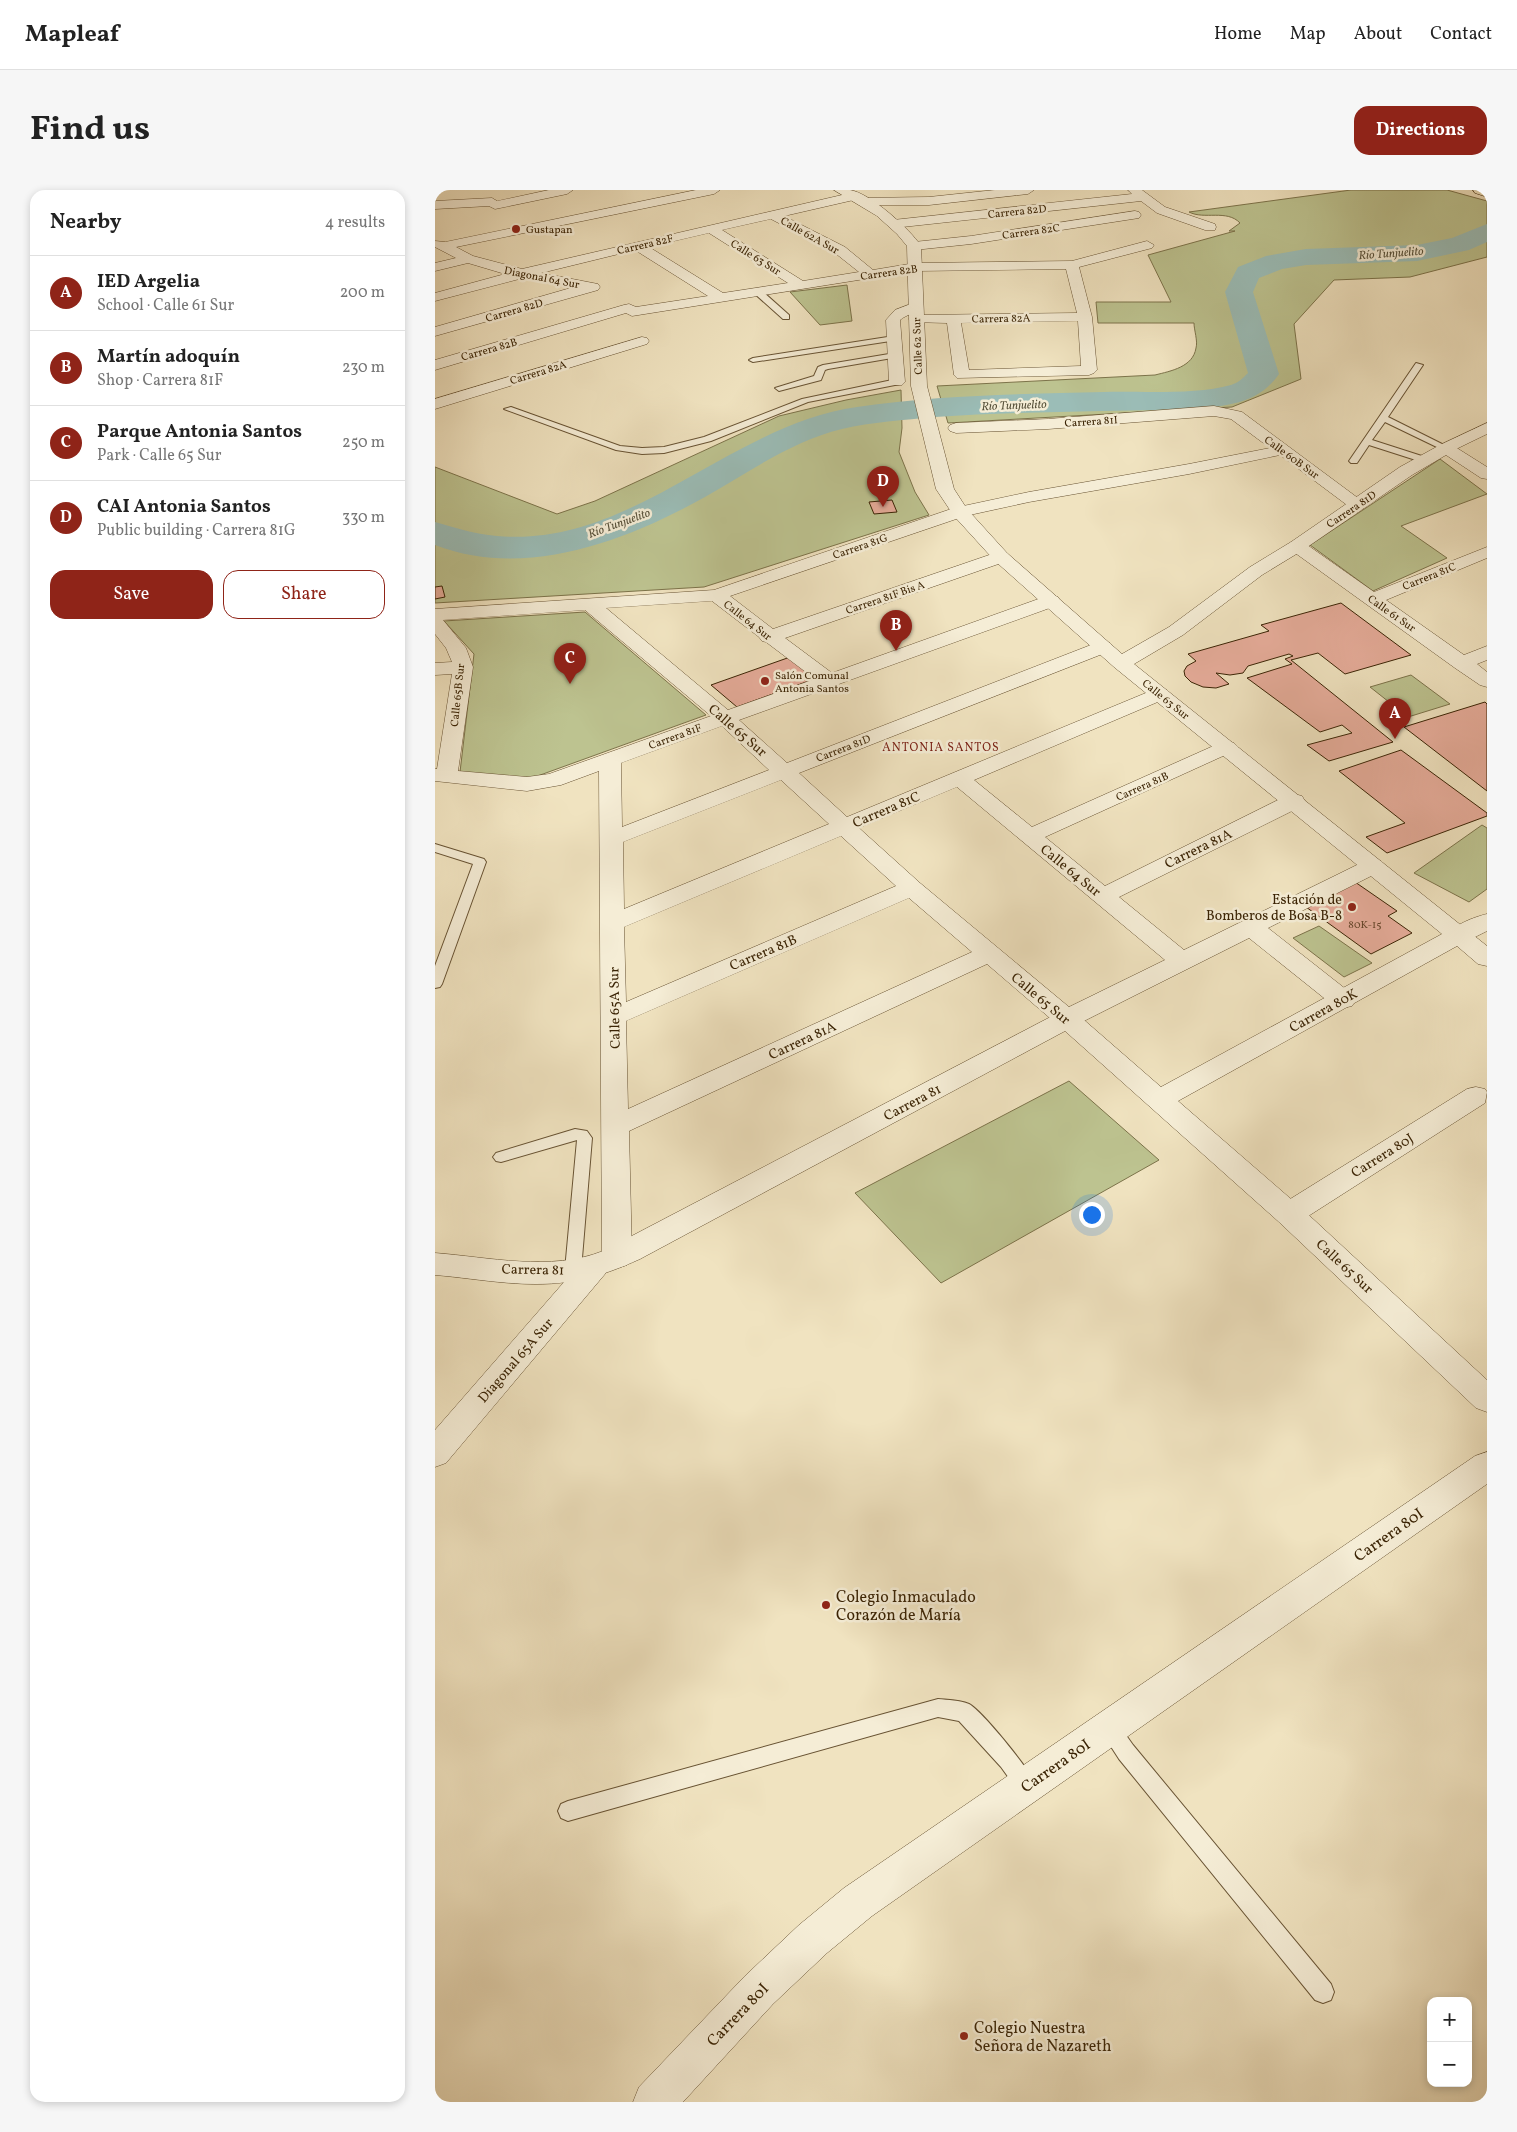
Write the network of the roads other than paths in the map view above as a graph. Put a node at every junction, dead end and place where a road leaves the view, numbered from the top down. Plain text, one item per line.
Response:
1 (482, 190) edge
2 (567, 190) edge
3 (714, 190) edge
4 (840, 190) edge
5 (1028, 190) edge
6 (1479, 190) edge
7 (1487, 192) edge
8 (1138, 194) edge
9 (1051, 195) dead end
10 (859, 198) junction
11 (493, 204) junction
12 (435, 205) edge
13 (1063, 206) junction
14 (1148, 213) dead end
15 (773, 215) junction
16 (1089, 223) junction
17 (893, 224) junction
18 (1210, 227) dead end
19 (711, 229) junction
20 (527, 230) junction
21 (439, 244) edge
22 (1089, 245) dead end
23 (638, 246) junction
24 (914, 246) junction
25 (1115, 254) junction
26 (469, 258) junction
27 (562, 263) junction
28 (1071, 265) junction
29 (435, 267) edge
30 (915, 267) junction
31 (521, 274) junction
32 (870, 274) junction
33 (800, 285) junction
34 (593, 287) junction
35 (758, 292) junction
36 (435, 297) edge
37 (721, 298) junction
38 (630, 310) junction
39 (916, 312) junction
40 (786, 317) dead end
41 (1085, 317) junction
42 (953, 318) junction
43 (441, 331) edge
44 (894, 338) junction
45 (484, 351) junction
46 (895, 355) junction
47 (499, 359) dead end
48 (753, 360) dead end
49 (435, 365) edge
50 (1419, 365) dead end
51 (514, 367) dead end
52 (529, 375) junction
53 (897, 382) joint
54 (919, 386) joint
55 (779, 388) dead end
56 (435, 404) edge
57 (508, 409) dead end
58 (1226, 412) joint
59 (1384, 418) junction
60 (956, 428) dead end
61 (1487, 428) edge
62 (1368, 442) junction
63 (1448, 447) junction
64 (1487, 447) edge
65 (1282, 450) junction
66 (1425, 460) junction
67 (1354, 461) dead end
68 (1487, 474) edge
69 (1357, 504) junction
70 (960, 512) junction
71 (1297, 546) junction
72 (1487, 552) edge
73 (1001, 557) junction
74 (716, 595) junction
75 (1372, 599) junction
76 (1051, 601) junction
77 (589, 604) junction
78 (435, 615) edge
79 (435, 623) edge
80 (769, 636) junction
81 (1487, 652) edge
82 (1111, 654) junction
83 (1462, 664) junction
84 (463, 667) junction
85 (435, 669) edge
86 (829, 680) junction
87 (1487, 681) edge
88 (1160, 694) junction
89 (725, 718) junction
90 (1227, 747) junction
91 (609, 759) junction
92 (785, 771) junction
93 (441, 776) edge
94 (959, 778) junction
95 (1294, 801) junction
96 (845, 826) junction
97 (1030, 836) junction
98 (611, 839) junction
99 (435, 848) edge
100 (1373, 866) junction
101 (912, 888) junction
102 (1103, 896) junction
103 (1487, 921) edge
104 (612, 923) junction
105 (1251, 927) junction
106 (1459, 936) junction
107 (988, 954) junction
108 (1487, 958) edge
109 (1182, 962) junction
110 (435, 984) edge
111 (1343, 1000) junction
112 (614, 1017) junction
113 (1067, 1019) junction
114 (1476, 1096) dead end
115 (1159, 1100) junction
116 (616, 1126) junction
117 (501, 1157) dead end
118 (1289, 1214) junction
119 (435, 1264) edge
120 (595, 1264) junction
121 (1487, 1399) edge
122 (435, 1453) edge
123 (1487, 1466) edge
124 (1109, 1728) junction
125 (1026, 1785) junction
126 (568, 1811) dead end
127 (1323, 1992) dead end
128 (654, 2102) edge

1 - 11 street
2 - 11 street
3 - 20 street
4 - 10 street
5 - 10 street, Carrera 82F
6 - 7 main road
8 - 13 street, Carrera 82D
8 - 18 street
9 - 13 street
10 - 15 street, Carrera 82F
10 - 17 street
11 - 12 street
11 - 20 street
13 - 16 street
13 - 17 street, Carrera 82D
14 - 16 street, Carrera 82C
15 - 19 street, Carrera 82F
15 - 32 street, Calle 62A Sur
16 - 24 street, Carrera 82C
16 - 25 street, Carrera 82B
17 - 24 street
19 - 23 street, Carrera 82F
19 - 33 street, Calle 63 Sur
20 - 21 street
21 - 26 street, Diagonal 64 Sur
22 - 25 street
23 - 27 street, Carrera 82F
23 - 37 street
24 - 30 street, Calle 62 Sur
25 - 28 street, Carrera 82B
26 - 29 street
26 - 31 street, Diagonal 64 Sur
27 - 31 street, Carrera 82F
27 - 34 street
28 - 30 street, Carrera 82B
28 - 41 street
30 - 32 street, Carrera 82B
30 - 39 street, Calle 62 Sur
31 - 34 street, Diagonal 64 Sur
31 - 36 street, Carrera 82F
32 - 33 street, Carrera 82B
33 - 35 street, Carrera 82B
34 - 38 street
34 - 43 street, Carrera 82D
35 - 37 street, Carrera 82B
35 - 40 lane
37 - 38 street, Carrera 82B
38 - 45 street, Carrera 82B
38 - 52 street, Carrera 82A
39 - 42 street, Carrera 82A
39 - 44 street, Calle 62 Sur
39 - 54 street, Calle 62 Sur
41 - 42 street, Carrera 82A
41 - 42 street
43 - 45 street
44 - 46 street, Calle 62 Sur
44 - 48 lane
45 - 47 street
45 - 49 street, Carrera 82B
46 - 53 street, Calle 62 Sur
46 - 55 lane
50 - 59 lane
51 - 52 street
52 - 56 street, Carrera 82A
53 - 57 lane
54 - 70 street, Calle 63 Sur
58 - 60 street, Carrera 81I
58 - 65 street, Calle 60B Sur
59 - 62 lane
59 - 63 lane
61 - 63 street, Carrera 81D
62 - 66 lane
62 - 67 lane
63 - 64 street
63 - 66 street, Carrera 81D
63 - 68 street
65 - 69 street, Calle 60B Sur
65 - 70 street, Carrera 81G
66 - 69 street, Carrera 81D
69 - 71 street, Carrera 81D
70 - 73 street, Calle 63 Sur
70 - 74 street, Carrera 81G
71 - 75 street, Calle 61 Sur
71 - 82 street, Carrera 81D
72 - 75 street, Carrera 81C
73 - 76 street, Calle 63 Sur
73 - 80 street, Carrera 81F Bis A
74 - 77 street, Carrera 81G
74 - 80 street, Calle 64 Sur
75 - 83 street, Calle 61 Sur
76 - 82 street, Calle 63 Sur
76 - 86 street, Carrera 81F
77 - 78 street, Carrera 81G
77 - 89 street, Calle 65 Sur
79 - 84 street, Calle 65B Sur
80 - 86 street, Calle 64 Sur
81 - 83 street
82 - 88 street, Calle 63 Sur
82 - 92 street, Carrera 81D
83 - 87 street, Calle 61 Sur
84 - 85 street
84 - 93 street, Calle 65B Sur
86 - 89 street, Carrera 81F
88 - 90 street, Calle 63 Sur
88 - 94 street, Carrera 81C
89 - 91 street, Carrera 81F
89 - 92 street, Calle 65 Sur
90 - 95 street, Calle 63 Sur
90 - 97 street, Carrera 81B
91 - 93 street, Carrera 81F
91 - 98 street, Calle 65A Sur
92 - 96 street, Calle 65 Sur
92 - 98 street, Carrera 81D
94 - 96 street, Carrera 81C
94 - 97 street, Calle 64 Sur
95 - 100 street, Calle 63 Sur
95 - 102 street, Carrera 81A
96 - 101 street, Calle 65 Sur
96 - 104 street, Carrera 81C
97 - 102 street, Calle 64 Sur
98 - 104 street, Calle 65A Sur
99 - 110 lane
100 - 105 street, Carrera 81
100 - 106 street, Calle 63 Sur
101 - 107 street, Calle 65 Sur
101 - 112 street, Carrera 81B
102 - 109 street, Calle 64 Sur
103 - 106 street, Carrera 80K
104 - 112 street, Calle 65A Sur
105 - 109 street, Carrera 81
105 - 111 street
106 - 108 street, Calle 63 Sur
106 - 111 street, Carrera 80K
107 - 113 street, Calle 65 Sur
107 - 116 street, Carrera 81A
109 - 113 street, Carrera 81
111 - 115 street, Carrera 80K
112 - 116 street, Calle 65A Sur
113 - 115 street, Calle 65 Sur
113 - 120 street, Carrera 81
114 - 118 street, Carrera 80J
115 - 118 street, Calle 65 Sur
116 - 120 street, Calle 65A Sur
117 - 120 lane
118 - 121 street, Calle 65 Sur
119 - 120 street, Carrera 81
120 - 122 street, Diagonal 65A Sur
123 - 124 street, Carrera 80I
124 - 125 street, Carrera 80I
124 - 127 lane
125 - 126 lane
125 - 128 street, Carrera 80I

